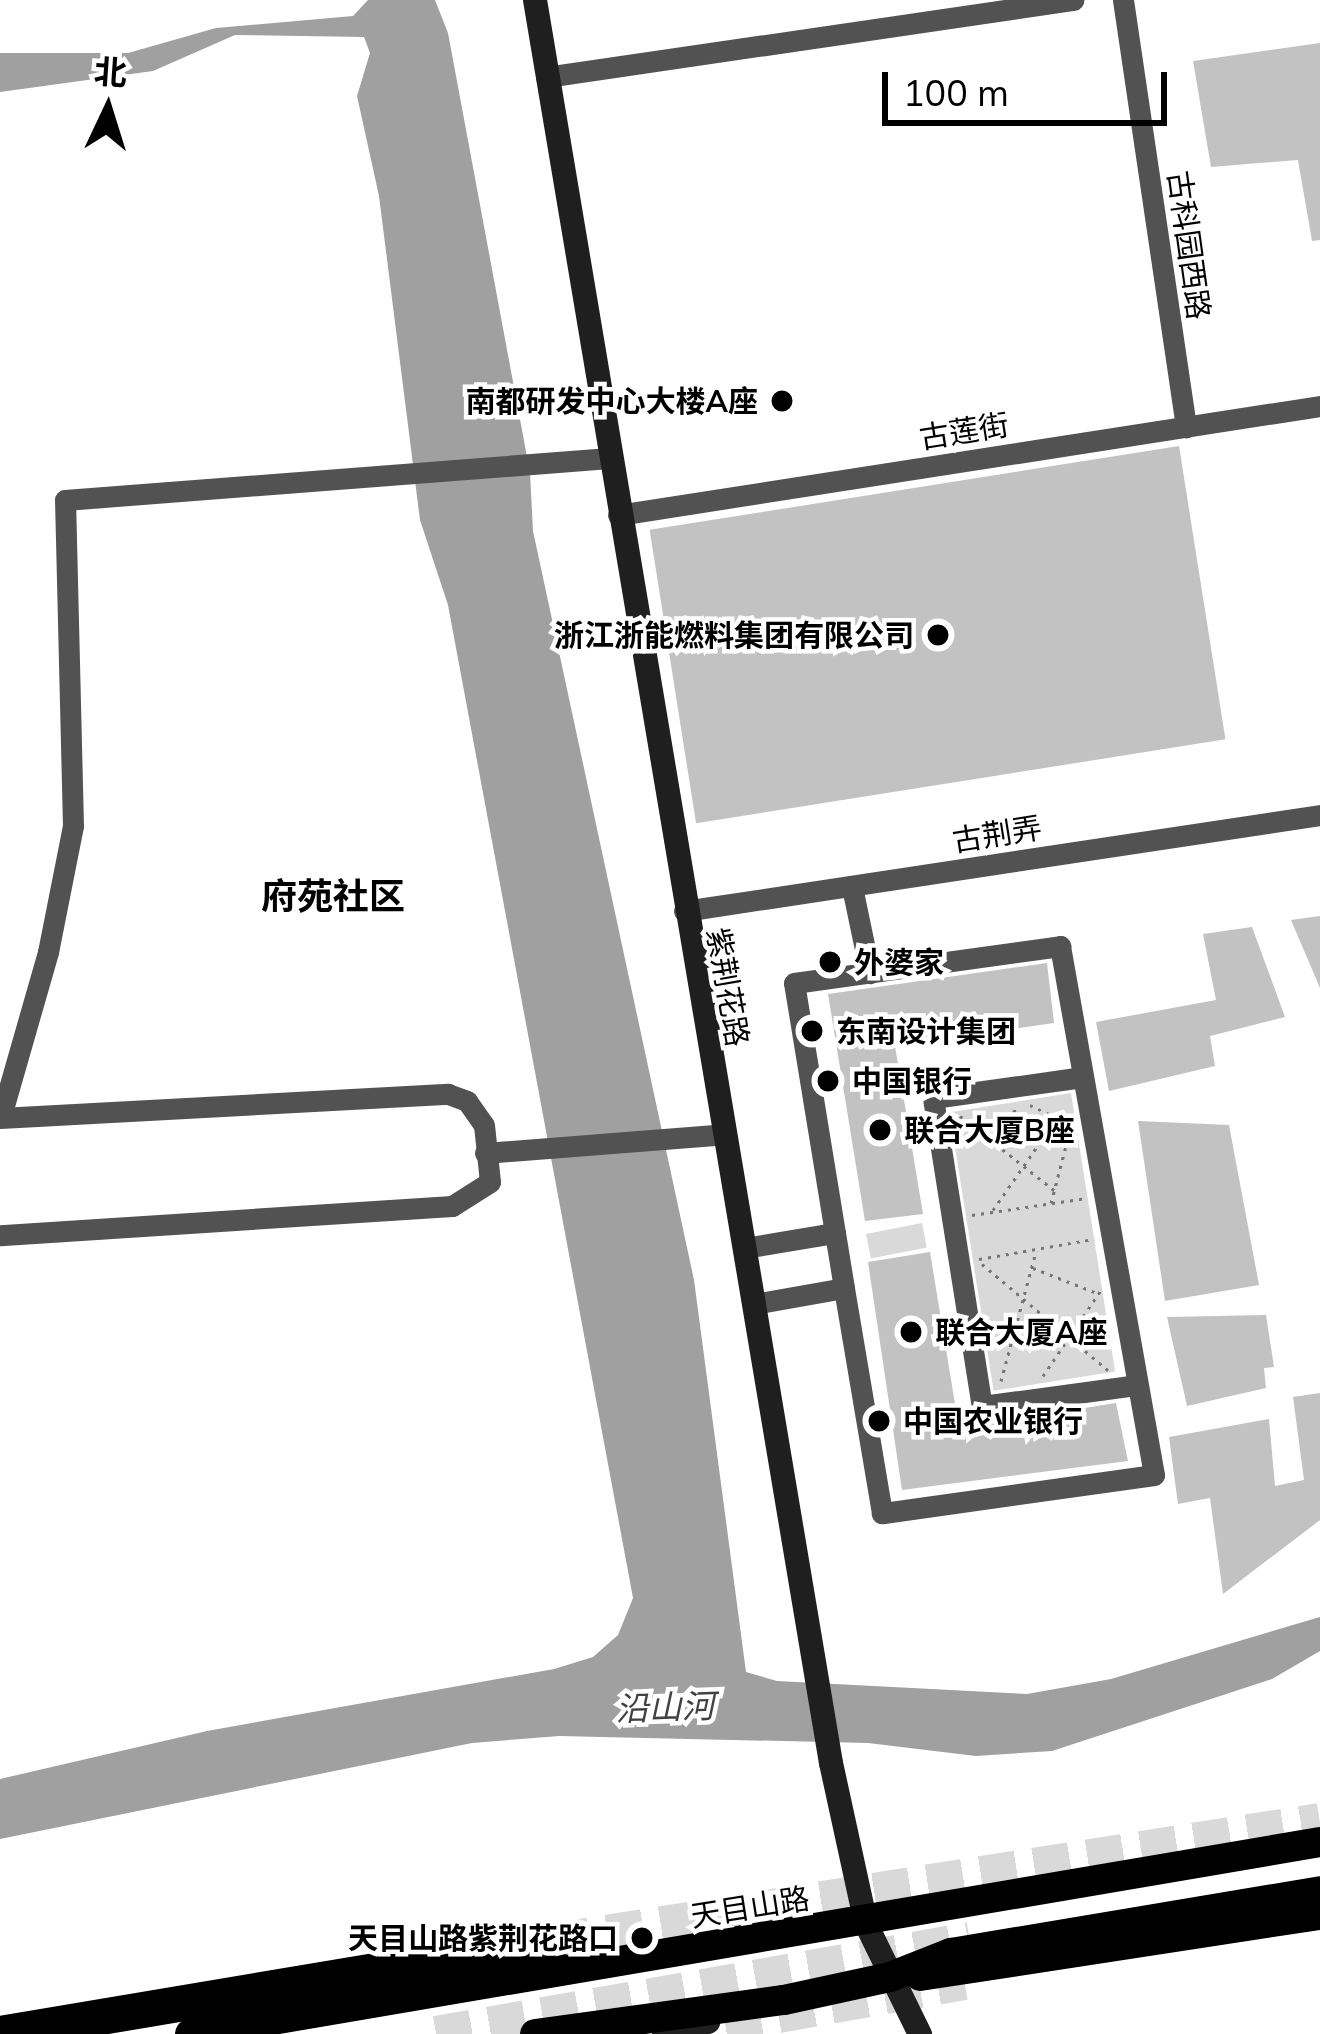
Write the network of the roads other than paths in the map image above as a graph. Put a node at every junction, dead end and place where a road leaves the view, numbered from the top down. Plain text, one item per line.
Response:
1 (536, 0) edge
2 (1073, 0) edge
3 (1123, 0) edge
4 (546, 77) junction
5 (1320, 406) edge
6 (1186, 427) junction
7 (609, 458) junction
8 (618, 515) junction
9 (1320, 815) edge
10 (852, 887) junction
11 (684, 911) junction
12 (870, 973) junction
13 (1083, 1076) junction
14 (0, 1117) edge
15 (724, 1134) junction
16 (485, 1153) junction
17 (836, 1233) junction
18 (0, 1235) edge
19 (744, 1248) junction
20 (844, 1288) junction
21 (753, 1304) junction
22 (1138, 1385) junction
23 (1320, 1842) edge
24 (1320, 1892) edge
25 (1320, 1915) edge
26 (866, 1924) junction
27 (554, 1941) tunnel mouth
28 (890, 1977) junction
29 (784, 2000) junction
30 (0, 2034) edge
31 (190, 2034) edge
32 (535, 2034) edge
33 (664, 2034) edge
34 (920, 2034) edge

1 - 4 street, 紫荆花路
2 - 4 street
3 - 6 street, 古科园西路
4 - 7 street, 紫荆花路
5 - 6 street, 古莲街
6 - 8 street, 古莲街
7 - 8 street, 紫荆花路
7 - 14 street
8 - 11 street, 紫荆花路
9 - 10 street, 古荆弄
10 - 11 street, 古荆弄
10 - 12 street
11 - 15 street, 紫荆花路
12 - 13 street
12 - 17 street
13 - 22 street
13 - 22 street
14 - 16 street
15 - 16 street
15 - 19 street, 紫荆花路
16 - 18 street
17 - 19 street
17 - 20 street
19 - 21 street, 紫荆花路
20 - 21 street
20 - 22 street
21 - 26 street, 紫荆花路
23 - 26 main road, 天目山路
24 - 28 main road
25 - 28 main road
26 - 28 street, 紫荆花路
26 - 31 main road, 天目山路
27 - 30 highway
28 - 29 main road
28 - 34 street, 紫荆花路
29 - 32 main road
29 - 33 street

